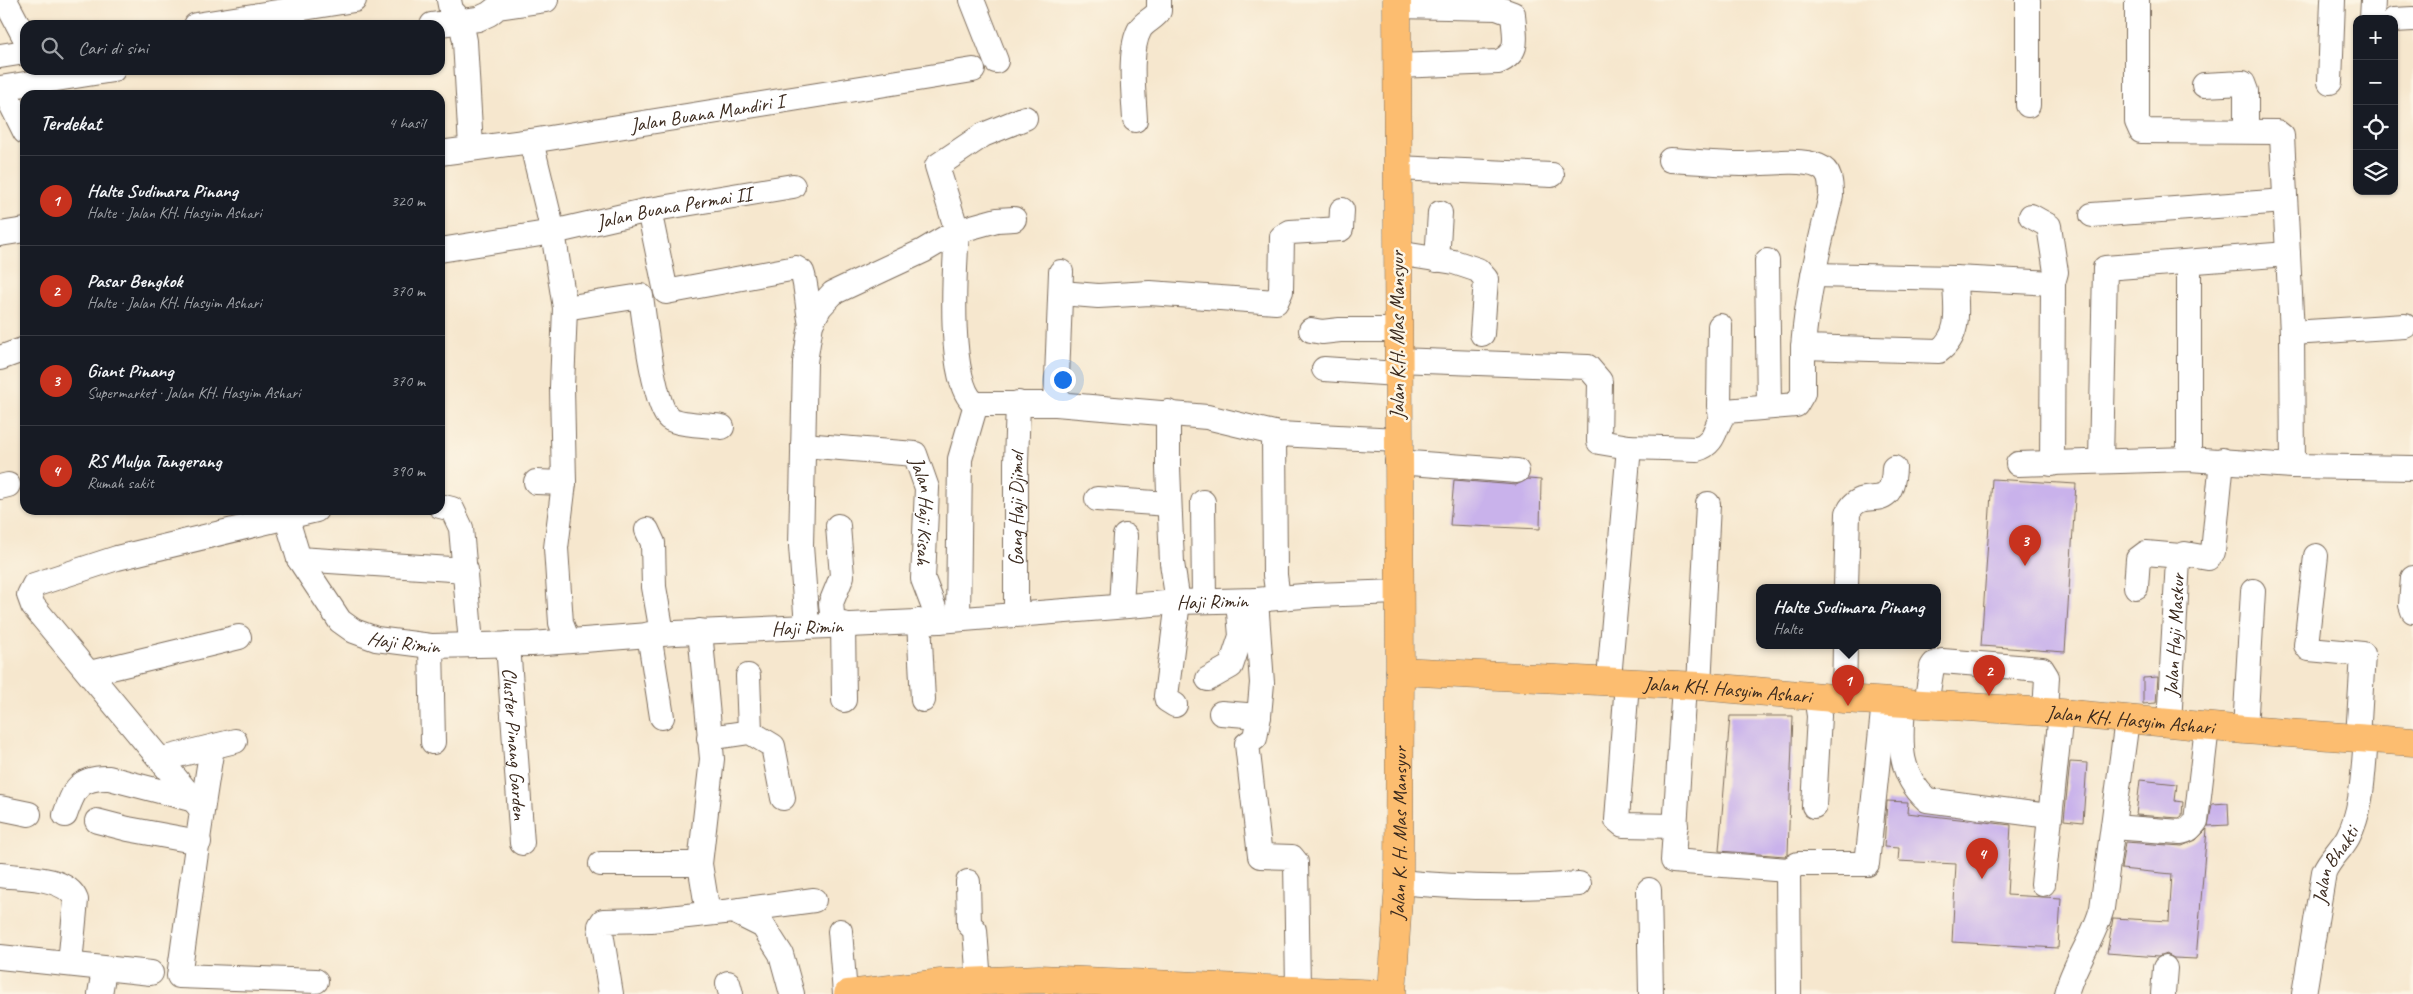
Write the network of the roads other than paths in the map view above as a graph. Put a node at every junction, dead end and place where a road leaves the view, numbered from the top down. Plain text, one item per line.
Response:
1 (5, 0) edge
2 (354, 0) edge
3 (449, 0) edge
4 (546, 0) edge
5 (972, 0) edge
6 (1159, 0) edge
7 (2028, 0) edge
8 (2137, 0) edge
9 (2333, 0) edge
10 (2372, 0) edge
11 (1397, 3) edge
12 (2372, 15) edge
13 (2413, 19) edge
14 (228, 20) edge
15 (2398, 20) edge
16 (461, 21) junction
17 (445, 23) edge
18 (18, 50) edge
19 (996, 61) dead end
20 (1397, 66) junction
21 (973, 70) dead end
22 (84, 75) edge
23 (44, 82) edge
24 (2330, 82) dead end
25 (2204, 85) dead end
26 (5, 87) edge
27 (2028, 105) dead end
28 (1025, 118) dead end
29 (1135, 120) dead end
30 (20, 121) edge
31 (2246, 131) junction
32 (530, 141) junction
33 (471, 147) junction
34 (445, 152) edge
35 (1670, 160) dead end
36 (1397, 168) junction
37 (1552, 175) dead end
38 (794, 186) dead end
39 (2285, 200) junction
40 (650, 210) junction
41 (1342, 210) dead end
42 (1440, 213) dead end
43 (2092, 215) dead end
44 (2031, 216) dead end
45 (1014, 218) dead end
46 (20, 231) edge
47 (957, 231) junction
48 (553, 232) junction
49 (0, 234) edge
50 (445, 249) edge
51 (1397, 253) junction
52 (2288, 254) junction
53 (1438, 260) junction
54 (1767, 261) dead end
55 (2189, 262) junction
56 (1813, 275) junction
57 (1955, 278) junction
58 (2053, 283) junction
59 (566, 308) junction
60 (811, 324) junction
61 (1720, 326) dead end
62 (2405, 326) dead end
63 (1311, 330) dead end
64 (1397, 330) junction
65 (2292, 333) junction
66 (1482, 334) dead end
67 (1803, 347) junction
68 (20, 351) edge
69 (0, 358) edge
70 (1397, 367) junction
71 (1324, 369) dead end
72 (1018, 403) junction
73 (976, 404) junction
74 (1056, 404) junction
75 (1769, 407) junction
76 (1168, 412) junction
77 (1721, 416) junction
78 (722, 427) dead end
79 (1274, 433) junction
80 (802, 445) junction
81 (1628, 447) junction
82 (1398, 451) junction
83 (2189, 459) junction
84 (2101, 460) junction
85 (2222, 460) junction
86 (2018, 464) dead end
87 (2052, 464) junction
88 (2294, 466) junction
89 (1894, 468) dead end
90 (2413, 468) edge
91 (1517, 471) dead end
92 (536, 482) dead end
93 (564, 483) junction
94 (1097, 500) dead end
95 (1203, 502) dead end
96 (1169, 504) junction
97 (1708, 504) dead end
98 (445, 507) edge
99 (292, 515) edge
100 (278, 518) junction
101 (838, 526) dead end
102 (647, 530) dead end
103 (1125, 536) dead end
104 (2180, 556) junction
105 (2316, 556) dead end
106 (299, 559) junction
107 (466, 570) junction
108 (2413, 578) edge
109 (1846, 584) edge
110 (2136, 587) dead end
111 (2253, 591) dead end
112 (1398, 592) junction
113 (1204, 600) junction
114 (1257, 600) junction
115 (1178, 602) junction
116 (1121, 606) junction
117 (2413, 611) edge
118 (1016, 614) junction
119 (939, 620) junction
120 (838, 624) junction
121 (807, 626) junction
122 (700, 631) junction
123 (655, 634) junction
124 (240, 637) dead end
125 (568, 641) junction
126 (471, 644) junction
127 (508, 644) junction
128 (431, 646) junction
129 (1845, 649) edge
130 (1400, 671) junction
131 (90, 673) junction
132 (748, 676) dead end
133 (1208, 679) dead end
134 (1618, 681) junction
135 (1691, 685) junction
136 (1816, 696) junction
137 (1844, 699) junction
138 (844, 700) dead end
139 (923, 700) dead end
140 (1904, 703) junction
141 (1175, 705) dead end
142 (2053, 712) junction
143 (1221, 713) dead end
144 (1259, 716) junction
145 (662, 717) dead end
146 (2127, 720) junction
147 (2169, 724) junction
148 (2207, 727) junction
149 (2245, 730) junction
150 (750, 732) junction
151 (709, 738) junction
152 (2362, 738) junction
153 (235, 741) dead end
154 (433, 742) dead end
155 (2413, 742) edge
156 (212, 748) junction
157 (162, 760) junction
158 (782, 798) dead end
159 (197, 804) junction
160 (1814, 806) dead end
161 (0, 808) edge
162 (28, 814) dead end
163 (65, 815) dead end
164 (2049, 816) junction
165 (97, 821) dead end
166 (1676, 826) junction
167 (2114, 827) junction
168 (199, 842) junction
169 (522, 843) dead end
170 (602, 864) dead end
171 (700, 864) junction
172 (1788, 870) junction
173 (0, 875) edge
174 (968, 882) dead end
175 (1399, 882) junction
176 (1579, 884) dead end
177 (2043, 884) dead end
178 (1649, 890) dead end
179 (814, 900) dead end
180 (733, 911) junction
181 (708, 913) junction
182 (840, 931) dead end
183 (0, 957) edge
184 (70, 964) junction
185 (2165, 968) dead end
186 (104, 970) junction
187 (151, 973) dead end
188 (316, 981) dead end
189 (979, 982) junction
190 (1039, 987) edge
191 (941, 988) edge
192 (1298, 989) junction
193 (1200, 990) edge
194 (100, 994) edge
195 (611, 994) edge
196 (792, 994) edge
197 (847, 994) edge
198 (1381, 994) edge
199 (1392, 994) edge
200 (1651, 994) edge
201 (1789, 994) edge
202 (2066, 994) edge
203 (2164, 994) edge
204 (2304, 994) edge

1 - 18 street
2 - 14 street
3 - 16 street
4 - 16 street
5 - 19 street
6 - 29 street
7 - 27 street
8 - 31 street
9 - 24 street
10 - 12 street
11 - 20 main road, Jalan K.H. Mas Mansyur
11 - 20 street
13 - 15 street
16 - 17 street
16 - 33 street
20 - 36 main road, Jalan K.H. Mas Mansyur
21 - 32 street, Jalan Buana Mandiri I
22 - 23 street
23 - 26 street
25 - 31 street
26 - 30 street
28 - 47 street
31 - 39 street
32 - 33 street, Jalan Buana Mandiri I
32 - 48 street
33 - 34 street, Jalan Buana Mandiri I
35 - 56 street
36 - 37 street
36 - 51 main road, Jalan K.H. Mas Mansyur
38 - 40 street, Jalan Buana Permai II
39 - 43 street
39 - 52 street
40 - 48 street, Jalan Buana Permai II
40 - 60 street
41 - 74 street
42 - 53 street
44 - 58 street
45 - 47 street
46 - 49 street
47 - 60 street
47 - 73 street
48 - 50 street, Jalan Buana Permai II
48 - 59 street
51 - 53 street
51 - 64 main road, Jalan K.H. Mas Mansyur
52 - 55 street
52 - 65 street
53 - 66 street
54 - 75 street
55 - 83 street
55 - 84 street
56 - 57 street
56 - 67 street
57 - 58 street
57 - 67 street
58 - 87 street
59 - 78 street
59 - 93 street
60 - 80 street
61 - 77 street
62 - 65 street
63 - 64 street
64 - 70 main road, Jalan K.H. Mas Mansyur
65 - 88 street
67 - 75 street
68 - 69 street
70 - 71 street
70 - 81 street
70 - 82 main road, Jalan K.H. Mas Mansyur
72 - 73 street
72 - 74 street
72 - 118 street, Gang Haji Djimol
73 - 119 street
74 - 76 street
75 - 77 street
76 - 79 street
76 - 96 street
77 - 81 street
79 - 82 street
79 - 114 street
80 - 119 street, Jalan Haji Kisah
80 - 121 street
81 - 134 street
82 - 91 street
82 - 112 main road, Jalan K.H. Mas Mansyur
83 - 84 street
83 - 85 street
84 - 87 street
85 - 88 street
85 - 104 street, Jalan Haji Maskur
86 - 87 street
88 - 90 street
89 - 109 street
92 - 93 street
93 - 125 street
94 - 96 street
95 - 113 street
96 - 115 street
97 - 135 street
98 - 107 street
99 - 100 street
100 - 106 street, Haji Rimin
100 - 131 street
101 - 120 street
102 - 123 street
103 - 116 street
104 - 110 street
104 - 147 street, Jalan Haji Maskur
105 - 152 street, Jalan Bhakti
106 - 107 street
106 - 128 street, Haji Rimin
107 - 126 street
108 - 117 street
111 - 149 street
112 - 114 street, Haji Rimin
112 - 130 main road, Jalan K.H. Mas Mansyur
113 - 114 street, Haji Rimin
113 - 115 street, Haji Rimin
114 - 133 street
114 - 144 street
115 - 116 street, Haji Rimin
115 - 141 street
116 - 118 street, Haji Rimin
118 - 119 street, Haji Rimin
119 - 120 street, Haji Rimin
119 - 139 street
120 - 121 street, Haji Rimin
120 - 138 street
121 - 122 street, Haji Rimin
122 - 123 street, Haji Rimin
122 - 151 street
123 - 125 street, Haji Rimin
123 - 145 street
124 - 131 street
125 - 127 street, Haji Rimin
126 - 127 street, Haji Rimin
126 - 128 street, Haji Rimin
127 - 169 street, Cluster Pinang Garden
128 - 154 street
129 - 137 street
130 - 134 main road, Jalan KH. Hasyim Ashari
130 - 175 main road, Jalan K. H. Mas Mansyur
131 - 157 street
132 - 150 street
134 - 135 main road, Jalan KH. Hasyim Ashari
134 - 166 street
135 - 136 main road, Jalan KH. Hasyim Ashari
135 - 166 street
136 - 137 main road, Jalan KH. Hasyim Ashari
136 - 160 street
137 - 140 main road, Jalan KH. Hasyim Ashari
140 - 142 main road, Jalan KH. Hasyim Ashari
140 - 142 street
140 - 164 street
140 - 172 street
142 - 146 main road, Jalan KH. Hasyim Ashari
142 - 164 street
143 - 144 street
144 - 192 street
146 - 147 main road, Jalan KH. Hasyim Ashari
146 - 167 street
147 - 148 main road, Jalan KH. Hasyim Ashari
148 - 149 main road, Jalan KH. Hasyim Ashari
148 - 167 street
149 - 152 main road, Jalan KH. Hasyim Ashari
150 - 151 street
150 - 158 street
151 - 171 street
152 - 155 main road, Jalan KH. Hasyim Ashari
152 - 204 street, Jalan Bhakti
153 - 156 street
156 - 157 street
156 - 159 street
157 - 159 street
159 - 163 street
159 - 168 street
161 - 162 street
164 - 177 street
165 - 168 street
166 - 172 street
167 - 202 street
168 - 188 street
170 - 171 street
171 - 181 street
172 - 201 street
173 - 184 street
174 - 189 street
175 - 176 street
175 - 199 main road, Jalan K. H. Mas Mansyur
178 - 200 street
179 - 180 street
180 - 181 street
180 - 196 street
181 - 195 street
182 - 197 street
183 - 184 street
184 - 186 street
185 - 203 street
186 - 187 street
186 - 194 street
189 - 190 main road
189 - 191 main road
190 - 193 main road
191 - 197 main road
192 - 193 main road
192 - 198 main road

